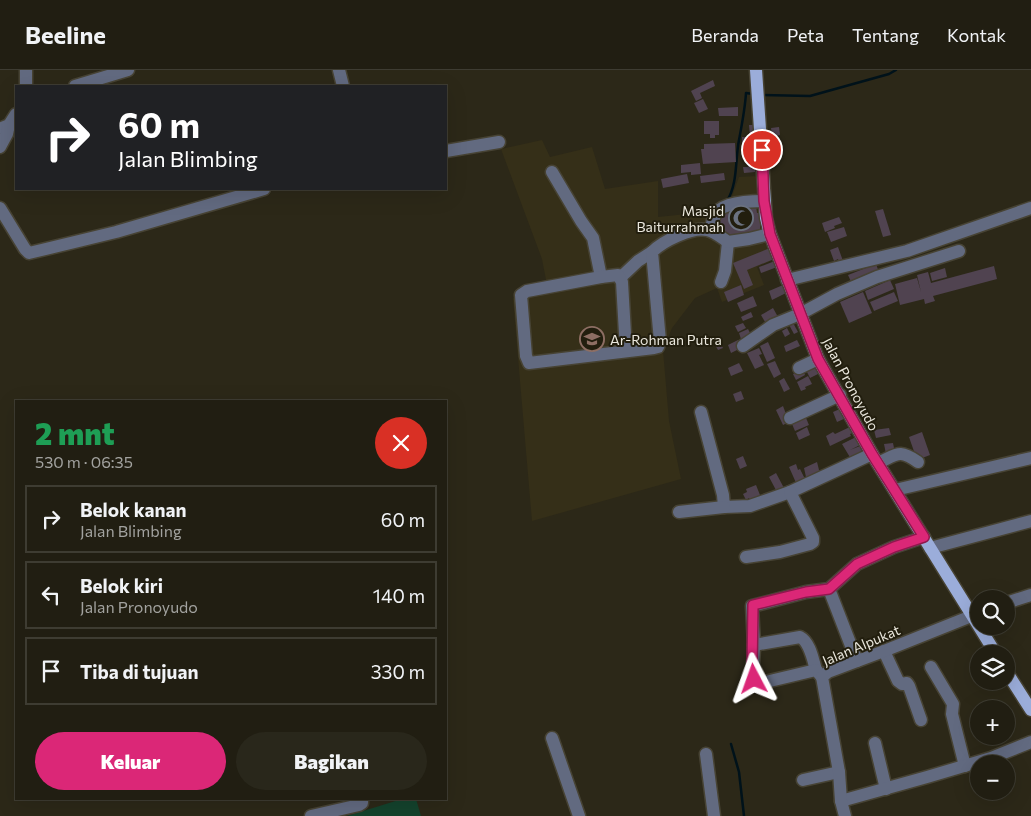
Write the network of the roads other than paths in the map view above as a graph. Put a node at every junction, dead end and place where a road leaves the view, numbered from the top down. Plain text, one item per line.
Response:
1 (26, 70) edge
2 (128, 70) edge
3 (339, 70) edge
4 (757, 76) edge
5 (26, 85) edge
6 (78, 85) edge
7 (343, 85) edge
8 (15, 115) edge
9 (5, 127) edge
10 (499, 142) dead end
11 (0, 147) edge
12 (447, 151) edge
13 (552, 172) dead end
14 (261, 190) edge
15 (764, 201) junction
16 (0, 208) edge
17 (1031, 208) edge
18 (710, 230) junction
19 (770, 234) junction
20 (728, 242) junction
21 (960, 251) dead end
22 (652, 252) junction
23 (601, 277) junction
24 (620, 278) junction
25 (787, 280) junction
26 (721, 282) dead end
27 (800, 314) junction
28 (743, 346) dead end
29 (626, 351) junction
30 (818, 359) junction
31 (799, 368) dead end
32 (840, 395) junction
33 (701, 412) dead end
34 (790, 418) dead end
35 (1031, 458) edge
36 (875, 459) junction
37 (918, 462) dead end
38 (895, 490) junction
39 (790, 492) junction
40 (724, 507) junction
41 (679, 512) dead end
42 (1031, 521) edge
43 (927, 542) junction
44 (746, 557) dead end
45 (829, 589) junction
46 (1031, 595) edge
47 (1015, 600) edge
48 (970, 606) edge
49 (970, 616) edge
50 (754, 645) junction
51 (884, 651) junction
52 (857, 661) junction
53 (931, 667) dead end
54 (819, 673) junction
55 (1015, 685) edge
56 (1030, 708) edge
57 (921, 720) dead end
58 (552, 738) dead end
59 (1031, 742) edge
60 (875, 743) dead end
61 (706, 754) dead end
62 (965, 766) junction
63 (839, 772) junction
64 (803, 780) dead end
65 (886, 789) junction
66 (362, 800) edge
67 (841, 801) junction
68 (340, 813) edge
69 (311, 816) edge
70 (579, 816) edge
71 (714, 816) edge
72 (844, 816) edge

1 - 5 street
2 - 6 street
3 - 7 street
4 - 15 main road, Jalan Pronoyudo
8 - 9 street
9 - 11 street
10 - 12 street
13 - 23 street
14 - 16 street
15 - 18 street
15 - 19 main road, Jalan Pronoyudo
17 - 25 street
18 - 20 street
18 - 22 street
19 - 20 street
19 - 25 main road, Jalan Pronoyudo
20 - 26 street
21 - 27 street
22 - 24 street
22 - 29 street
23 - 24 street
23 - 29 street
24 - 29 street
25 - 27 main road, Jalan Pronoyudo
27 - 28 street
27 - 30 main road, Jalan Pronoyudo
30 - 31 street
30 - 32 main road, Jalan Pronoyudo
32 - 34 street
32 - 36 main road, Jalan Pronoyudo
33 - 40 street
35 - 38 street
36 - 37 street
36 - 38 main road, Jalan Pronoyudo
36 - 39 street
38 - 43 main road, Jalan Pronoyudo
39 - 40 street
39 - 44 street
40 - 41 street
42 - 43 street
43 - 45 street
43 - 48 main road, Jalan Pronoyudo
45 - 50 street
45 - 52 street
46 - 47 street
49 - 51 street, Jalan Alpukat
50 - 54 street
50 - 54 street
51 - 52 street, Jalan Alpukat
51 - 57 street
52 - 54 street, Jalan Alpukat
53 - 62 street
54 - 63 street, Jalan Alpukat
55 - 56 main road
58 - 70 street
59 - 62 street
60 - 65 street
61 - 71 street
62 - 65 street
63 - 64 street
63 - 67 street, Jalan Alpukat
65 - 67 street
66 - 68 street
67 - 72 street, Jalan Alpukat
68 - 69 street

